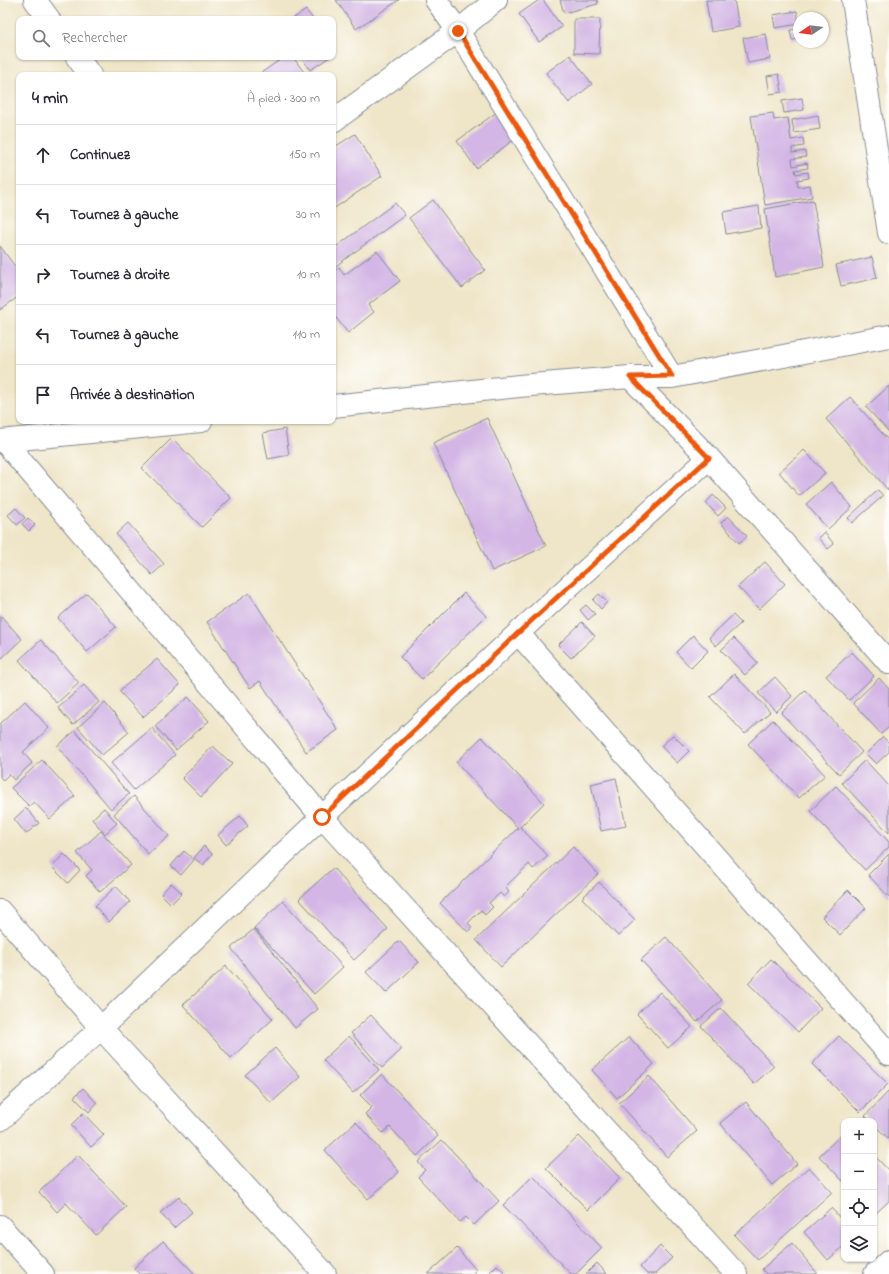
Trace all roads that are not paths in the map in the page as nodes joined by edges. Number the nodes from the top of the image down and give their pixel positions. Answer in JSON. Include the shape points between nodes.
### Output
{"nodes":[{"id":1,"x":35,"y":0,"type":"edge"},
{"id":2,"x":436,"y":0,"type":"edge"},
{"id":3,"x":496,"y":0,"type":"edge"},
{"id":4,"x":853,"y":0,"type":"edge"},
{"id":5,"x":47,"y":16,"type":"edge"},
{"id":6,"x":458,"y":31,"type":"junction"},
{"id":7,"x":79,"y":60,"type":"edge"},
{"id":8,"x":88,"y":72,"type":"edge"},
{"id":9,"x":336,"y":119,"type":"edge"},
{"id":10,"x":889,"y":233,"type":"edge"},
{"id":11,"x":889,"y":336,"type":"edge"},
{"id":12,"x":672,"y":376,"type":"junction"},
{"id":13,"x":630,"y":377,"type":"junction"},
{"id":14,"x":336,"y":406,"type":"edge"},
{"id":15,"x":171,"y":424,"type":"edge"},
{"id":16,"x":2,"y":441,"type":"edge"},
{"id":17,"x":709,"y":458,"type":"junction"},
{"id":18,"x":518,"y":633,"type":"junction"},
{"id":19,"x":889,"y":663,"type":"edge"},
{"id":20,"x":322,"y":817,"type":"junction"},
{"id":21,"x":0,"y":911,"type":"edge"},
{"id":22,"x":101,"y":1028,"type":"junction"},
{"id":23,"x":889,"y":1054,"type":"edge"},
{"id":24,"x":0,"y":1120,"type":"edge"},
{"id":25,"x":0,"y":1226,"type":"edge"},
{"id":26,"x":889,"y":1261,"type":"edge"},
{"id":27,"x":43,"y":1274,"type":"edge"},
{"id":28,"x":325,"y":1274,"type":"edge"},
{"id":29,"x":736,"y":1274,"type":"edge"},
{"id":30,"x":875,"y":1274,"type":"edge"}],
"edges":[{"from":1,"to":5,"type":"street"},
{"from":2,"to":6,"type":"street"},
{"from":3,"to":6,"type":"street"},
{"from":4,"to":10,"type":"street"},
{"from":6,"to":9,"type":"street"},
{"from":6,"to":12,"type":"street"},
{"from":7,"to":8,"type":"street"},
{"from":11,"to":12,"type":"street"},
{"from":12,"to":13,"type":"street"},
{"from":13,"to":14,"type":"street"},
{"from":13,"to":17,"type":"street"},
{"from":15,"to":16,"type":"street"},
{"from":16,"to":20,"type":"street"},
{"from":17,"to":18,"type":"street"},
{"from":17,"to":19,"type":"street"},
{"from":18,"to":20,"type":"street"},
{"from":18,"to":23,"type":"street"},
{"from":20,"to":22,"type":"street"},
{"from":20,"to":29,"type":"street"},
{"from":21,"to":22,"type":"street"},
{"from":22,"to":24,"type":"street"},
{"from":22,"to":28,"type":"street"},
{"from":25,"to":27,"type":"street"},
{"from":26,"to":30,"type":"street"}]}
